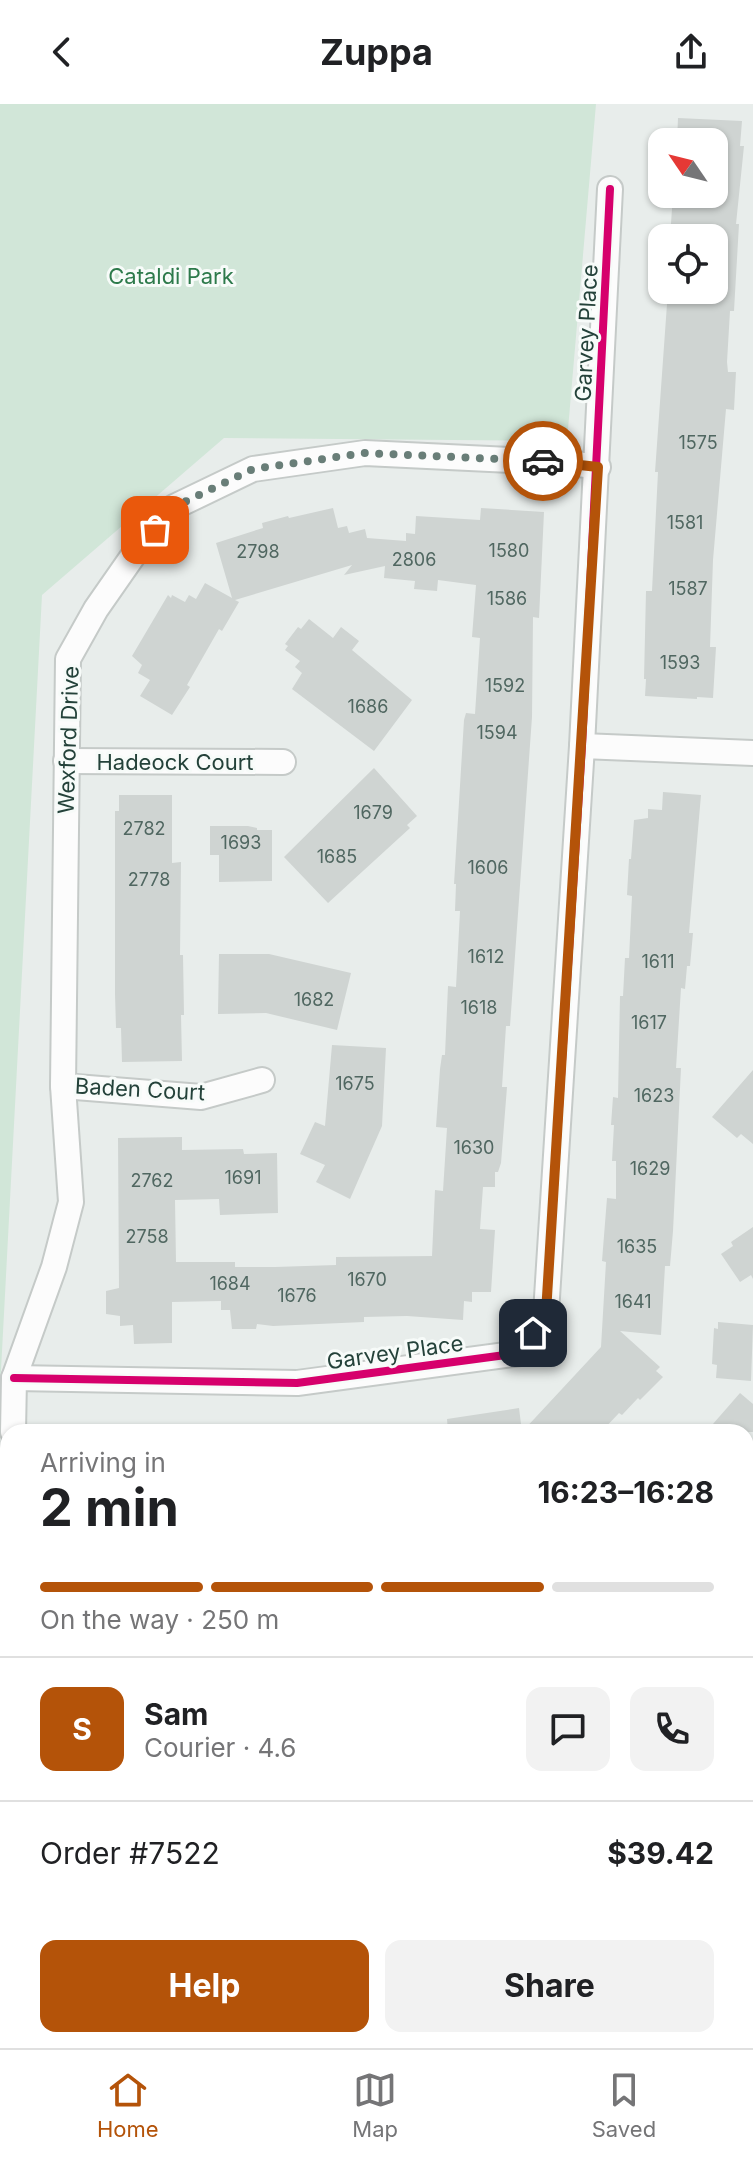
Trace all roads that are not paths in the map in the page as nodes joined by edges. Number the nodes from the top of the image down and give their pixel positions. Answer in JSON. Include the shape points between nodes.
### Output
{"nodes":[{"id":1,"x":610,"y":189,"type":"dead end"},
{"id":2,"x":598,"y":467,"type":"junction"},
{"id":3,"x":582,"y":746,"type":"junction"},
{"id":4,"x":753,"y":753,"type":"edge"},
{"id":5,"x":66,"y":761,"type":"junction"},
{"id":6,"x":283,"y":762,"type":"dead end"},
{"id":7,"x":262,"y":1080,"type":"dead end"},
{"id":8,"x":63,"y":1086,"type":"junction"},
{"id":9,"x":14,"y":1378,"type":"junction"},
{"id":10,"x":13,"y":1424,"type":"edge"}],
"edges":[{"from":1,"to":2,"type":"street","name":"Garvey Place"},
{"from":2,"to":3,"type":"street","name":"Garvey Place"},
{"from":2,"to":5,"type":"street","name":"Wexford Drive","via":[[365,453],[253,469],[174,507],[135,553],[68,659]]},
{"from":3,"to":4,"type":"street"},
{"from":3,"to":9,"type":"street","name":"Garvey Place","via":[[546,1313],[520,1353],[297,1383]]},
{"from":5,"to":6,"type":"street","name":"Hadeock Court"},
{"from":5,"to":8,"type":"street","name":"Wexford Drive"},
{"from":7,"to":8,"type":"street","name":"Baden Court","via":[[201,1097]]},
{"from":8,"to":9,"type":"street","name":"Wexford Drive","via":[[71,1202]]},
{"from":9,"to":10,"type":"street","name":"Wexford Drive"}]}
